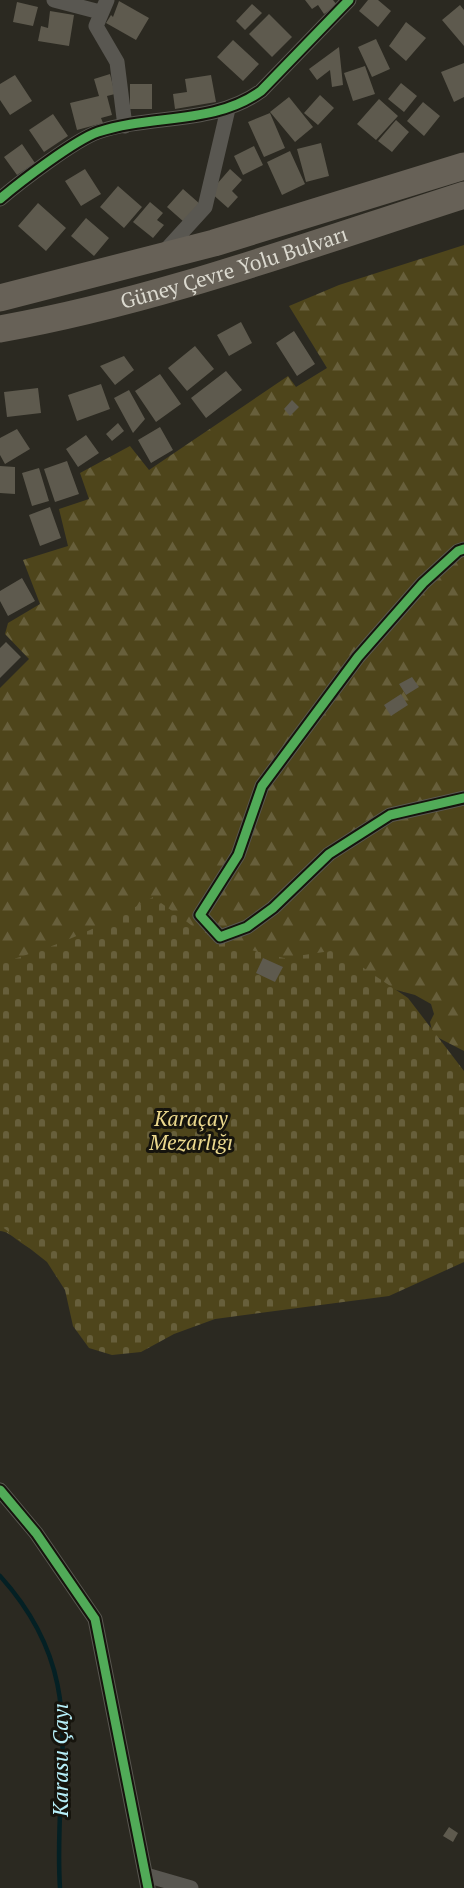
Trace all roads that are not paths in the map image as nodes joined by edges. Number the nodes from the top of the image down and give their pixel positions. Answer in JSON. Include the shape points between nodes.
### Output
{"nodes":[{"id":1,"x":54,"y":0,"type":"edge"},
{"id":2,"x":349,"y":0,"type":"edge"},
{"id":3,"x":104,"y":6,"type":"edge"},
{"id":4,"x":228,"y":109,"type":"junction"},
{"id":5,"x":125,"y":126,"type":"junction"},
{"id":6,"x":464,"y":166,"type":"edge"},
{"id":7,"x":464,"y":195,"type":"edge"},
{"id":8,"x":0,"y":199,"type":"edge"},
{"id":9,"x":159,"y":258,"type":"junction"},
{"id":10,"x":0,"y":298,"type":"edge"},
{"id":11,"x":0,"y":329,"type":"edge"},
{"id":12,"x":464,"y":549,"type":"edge"},
{"id":13,"x":464,"y":798,"type":"edge"},
{"id":14,"x":0,"y":1490,"type":"edge"},
{"id":15,"x":147,"y":1882,"type":"edge"},
{"id":16,"x":191,"y":1888,"type":"edge"}],
"edges":[{"from":1,"to":3,"type":"street"},
{"from":2,"to":4,"type":"street","via":[[261,91]]},
{"from":3,"to":5,"type":"street","via":[[96,26],[117,62]]},
{"from":4,"to":5,"type":"street"},
{"from":4,"to":9,"type":"street","via":[[205,207]]},
{"from":5,"to":8,"type":"street","via":[[96,132]]},
{"from":6,"to":9,"type":"highway","name":"Güney Çevre Yolu Bulvarı"},
{"from":7,"to":11,"type":"highway","name":"Güney Çevre Yolu Bulvarı","via":[[150,294]]},
{"from":9,"to":10,"type":"highway","name":"Güney Çevre Yolu Bulvarı"},
{"from":12,"to":13,"type":"street","via":[[423,583],[358,657],[262,786],[238,855],[200,915],[220,937],[247,927],[273,908],[329,854],[390,815]]},
{"from":14,"to":15,"type":"street","via":[[36,1533],[95,1619]]},
{"from":15,"to":16,"type":"street"}]}
